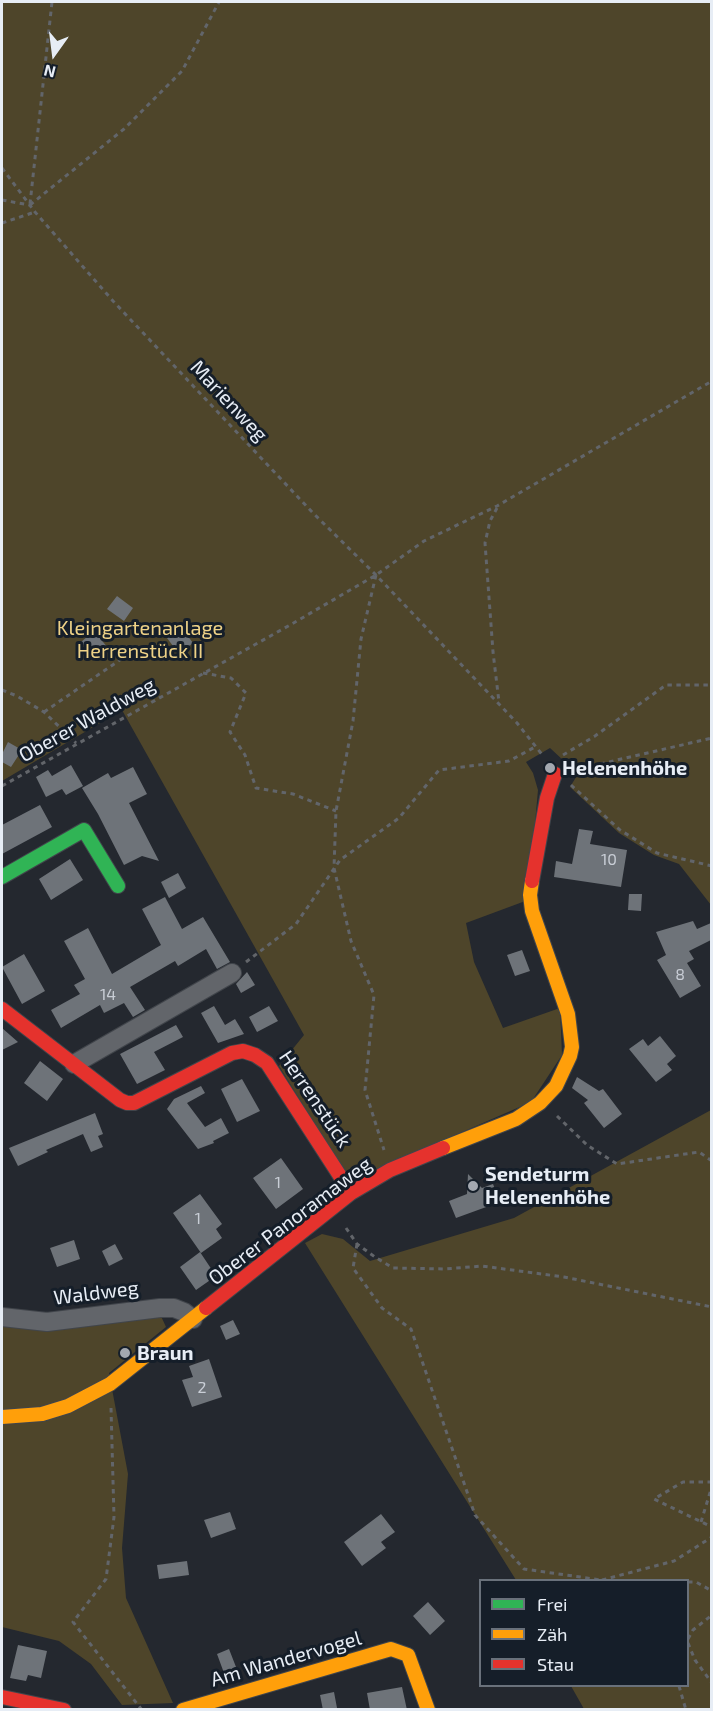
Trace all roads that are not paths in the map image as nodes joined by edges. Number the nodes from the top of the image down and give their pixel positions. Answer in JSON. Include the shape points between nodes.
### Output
{"nodes":[{"id":1,"x":552,"y":769,"type":"road end"},
{"id":2,"x":2,"y":877,"type":"edge"},
{"id":3,"x":118,"y":886,"type":"dead end"},
{"id":4,"x":231,"y":973,"type":"road end"},
{"id":5,"x":2,"y":1009,"type":"edge"},
{"id":6,"x":74,"y":1064,"type":"junction"},
{"id":7,"x":351,"y":1193,"type":"junction"},
{"id":8,"x":2,"y":1317,"type":"edge"},
{"id":9,"x":193,"y":1319,"type":"junction"},
{"id":10,"x":2,"y":1417,"type":"edge"},
{"id":11,"x":2,"y":1697,"type":"edge"},
{"id":12,"x":64,"y":1710,"type":"edge"},
{"id":13,"x":183,"y":1710,"type":"edge"},
{"id":14,"x":428,"y":1710,"type":"edge"}],
"edges":[{"from":1,"to":7,"type":"street","name":"Oberer Panoramaweg","via":[[531,895],[532,911],[568,1014],[571,1035],[570,1056],[556,1086],[516,1119],[390,1170]]},
{"from":2,"to":3,"type":"street","via":[[84,830]]},
{"from":4,"to":6,"type":"street"},
{"from":5,"to":6,"type":"street","name":"Herrenstück"},
{"from":6,"to":7,"type":"street","name":"Herrenstück","via":[[120,1100],[134,1103],[232,1053],[255,1055],[267,1063]]},
{"from":7,"to":9,"type":"street","name":"Oberer Panoramaweg"},
{"from":8,"to":9,"type":"street","name":"Waldweg","via":[[47,1322],[174,1308]]},
{"from":9,"to":10,"type":"street","name":"Oberer Panoramaweg","via":[[110,1384],[68,1406],[42,1414]]},
{"from":11,"to":12,"type":"street"},
{"from":13,"to":14,"type":"street","name":"Am Wandervogel","via":[[391,1649],[408,1655]]}]}
